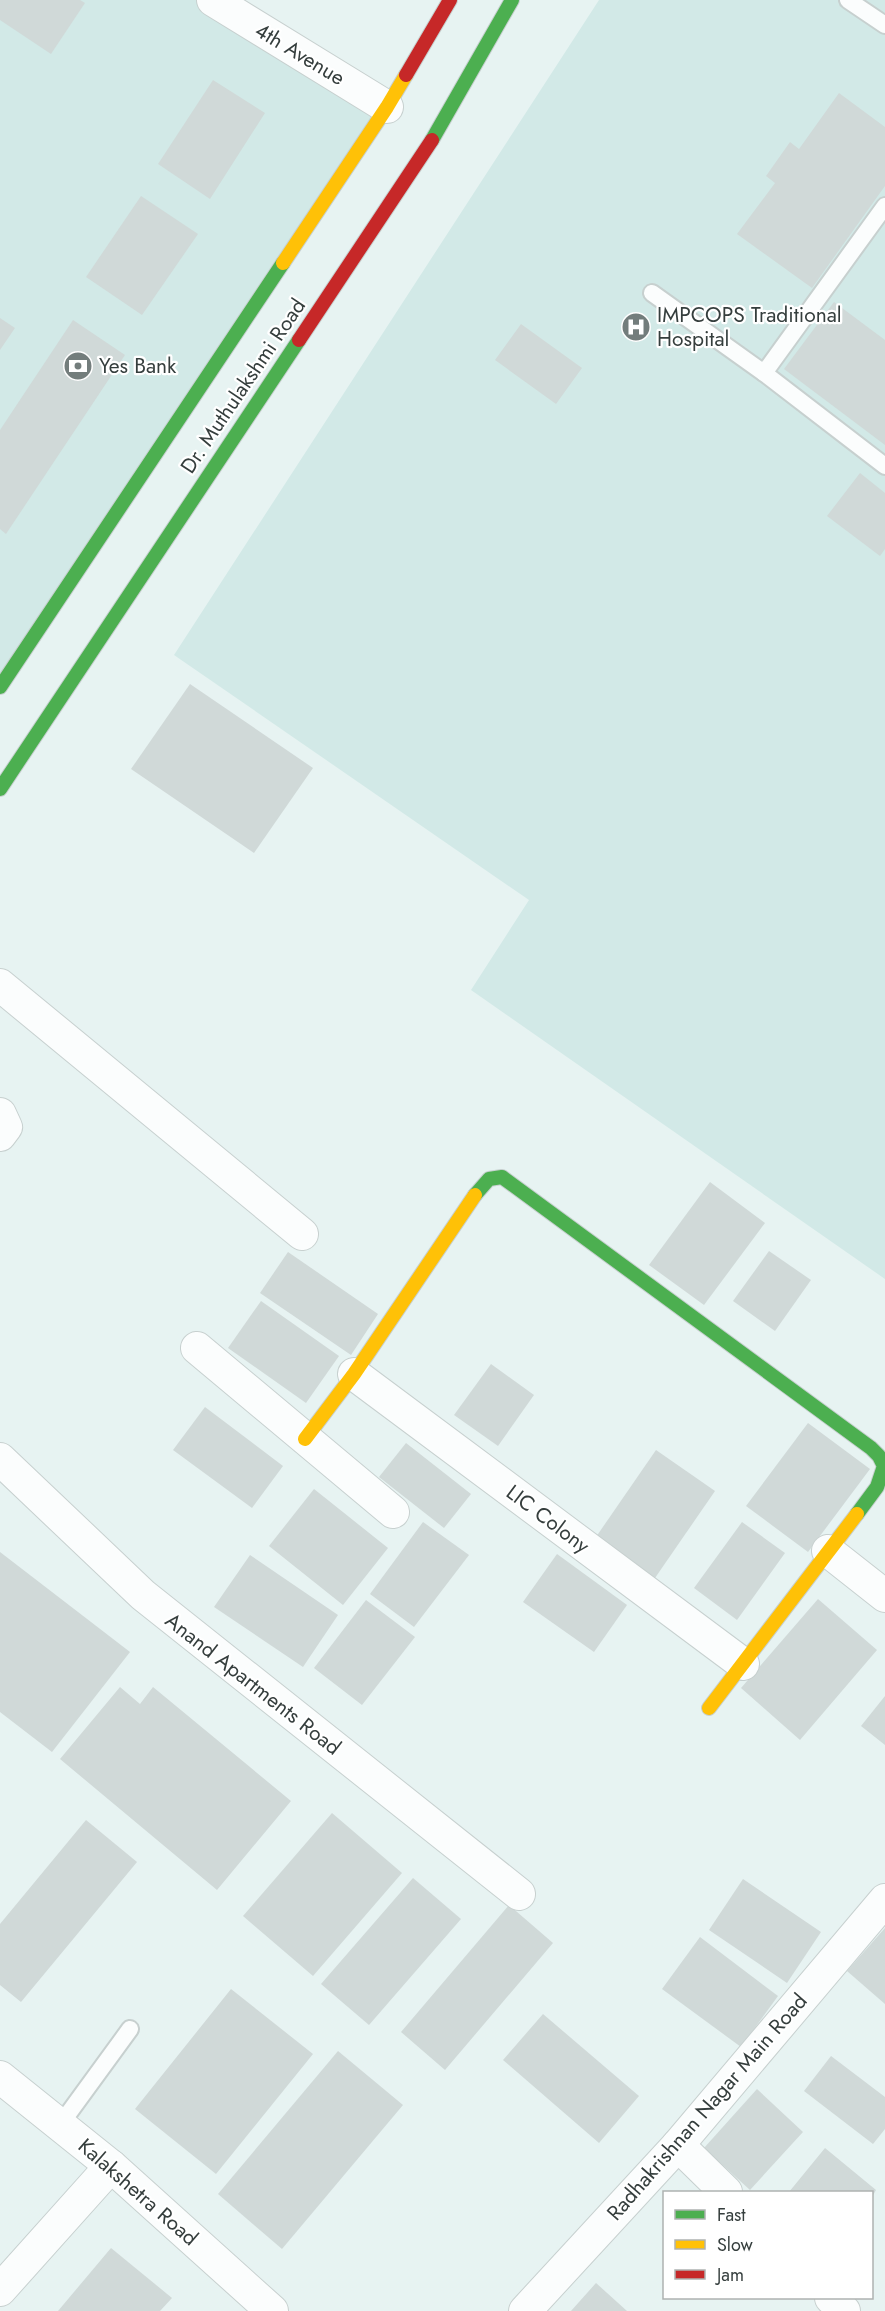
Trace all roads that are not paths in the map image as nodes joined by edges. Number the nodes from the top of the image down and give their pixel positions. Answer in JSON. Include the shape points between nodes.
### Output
{"nodes":[{"id":1,"x":213,"y":0,"type":"edge"},
{"id":2,"x":450,"y":0,"type":"edge"},
{"id":3,"x":512,"y":0,"type":"edge"},
{"id":4,"x":848,"y":0,"type":"edge"},
{"id":5,"x":885,"y":25,"type":"edge"},
{"id":6,"x":387,"y":107,"type":"junction"},
{"id":7,"x":885,"y":206,"type":"edge"},
{"id":8,"x":652,"y":293,"type":"dead end"},
{"id":9,"x":764,"y":373,"type":"junction"},
{"id":10,"x":885,"y":466,"type":"edge"},
{"id":11,"x":0,"y":687,"type":"edge"},
{"id":12,"x":0,"y":789,"type":"edge"},
{"id":13,"x":0,"y":985,"type":"edge"},
{"id":14,"x":0,"y":1114,"type":"edge"},
{"id":15,"x":0,"y":1135,"type":"edge"},
{"id":16,"x":302,"y":1234,"type":"dead end"},
{"id":17,"x":197,"y":1348,"type":"dead end"},
{"id":18,"x":354,"y":1374,"type":"junction"},
{"id":19,"x":305,"y":1439,"type":"junction"},
{"id":20,"x":0,"y":1459,"type":"edge"},
{"id":21,"x":393,"y":1512,"type":"dead end"},
{"id":22,"x":828,"y":1551,"type":"junction"},
{"id":23,"x":885,"y":1596,"type":"edge"},
{"id":24,"x":742,"y":1664,"type":"junction"},
{"id":25,"x":709,"y":1708,"type":"dead end"},
{"id":26,"x":519,"y":1894,"type":"dead end"},
{"id":27,"x":885,"y":1900,"type":"edge"},
{"id":28,"x":130,"y":2029,"type":"dead end"},
{"id":29,"x":0,"y":2077,"type":"edge"},
{"id":30,"x":60,"y":2125,"type":"junction"},
{"id":31,"x":678,"y":2145,"type":"junction"},
{"id":32,"x":111,"y":2166,"type":"junction"},
{"id":33,"x":724,"y":2191,"type":"edge"},
{"id":34,"x":0,"y":2290,"type":"edge"},
{"id":35,"x":832,"y":2299,"type":"edge"},
{"id":36,"x":272,"y":2311,"type":"edge"},
{"id":37,"x":525,"y":2311,"type":"edge"},
{"id":38,"x":844,"y":2311,"type":"edge"}],
"edges":[{"from":1,"to":6,"type":"street","name":"4th Avenue"},
{"from":2,"to":6,"type":"main road","name":"Dr. Muthulakshmi Road"},
{"from":3,"to":12,"type":"main road","name":"Dr. Muthulakshmi Road","via":[[435,135]]},
{"from":4,"to":5,"type":"lane"},
{"from":6,"to":11,"type":"main road","name":"Dr. Muthulakshmi Road"},
{"from":7,"to":9,"type":"lane"},
{"from":8,"to":9,"type":"lane"},
{"from":9,"to":10,"type":"lane"},
{"from":13,"to":16,"type":"street"},
{"from":14,"to":15,"type":"street","via":[[6,1127]]},
{"from":17,"to":19,"type":"street"},
{"from":18,"to":19,"type":"main road"},
{"from":18,"to":22,"type":"main road","via":[[482,1185],[487,1179],[502,1177],[879,1456],[884,1466],[877,1487]]},
{"from":18,"to":24,"type":"street","name":"LIC Colony"},
{"from":19,"to":21,"type":"street"},
{"from":20,"to":26,"type":"street","name":"Anand Apartments Road","via":[[143,1596]]},
{"from":22,"to":23,"type":"street"},
{"from":22,"to":24,"type":"main road"},
{"from":24,"to":25,"type":"main road"},
{"from":27,"to":31,"type":"street","name":"Radhakrishnan Nagar Main Road"},
{"from":28,"to":30,"type":"lane"},
{"from":29,"to":30,"type":"street","name":"Kalakshetra Road"},
{"from":30,"to":32,"type":"street","name":"Kalakshetra Road"},
{"from":31,"to":33,"type":"street"},
{"from":31,"to":37,"type":"street","name":"Radhakrishnan Nagar Main Road"},
{"from":32,"to":34,"type":"street"},
{"from":32,"to":36,"type":"street","name":"Kalakshetra Road"},
{"from":35,"to":38,"type":"street"}]}
